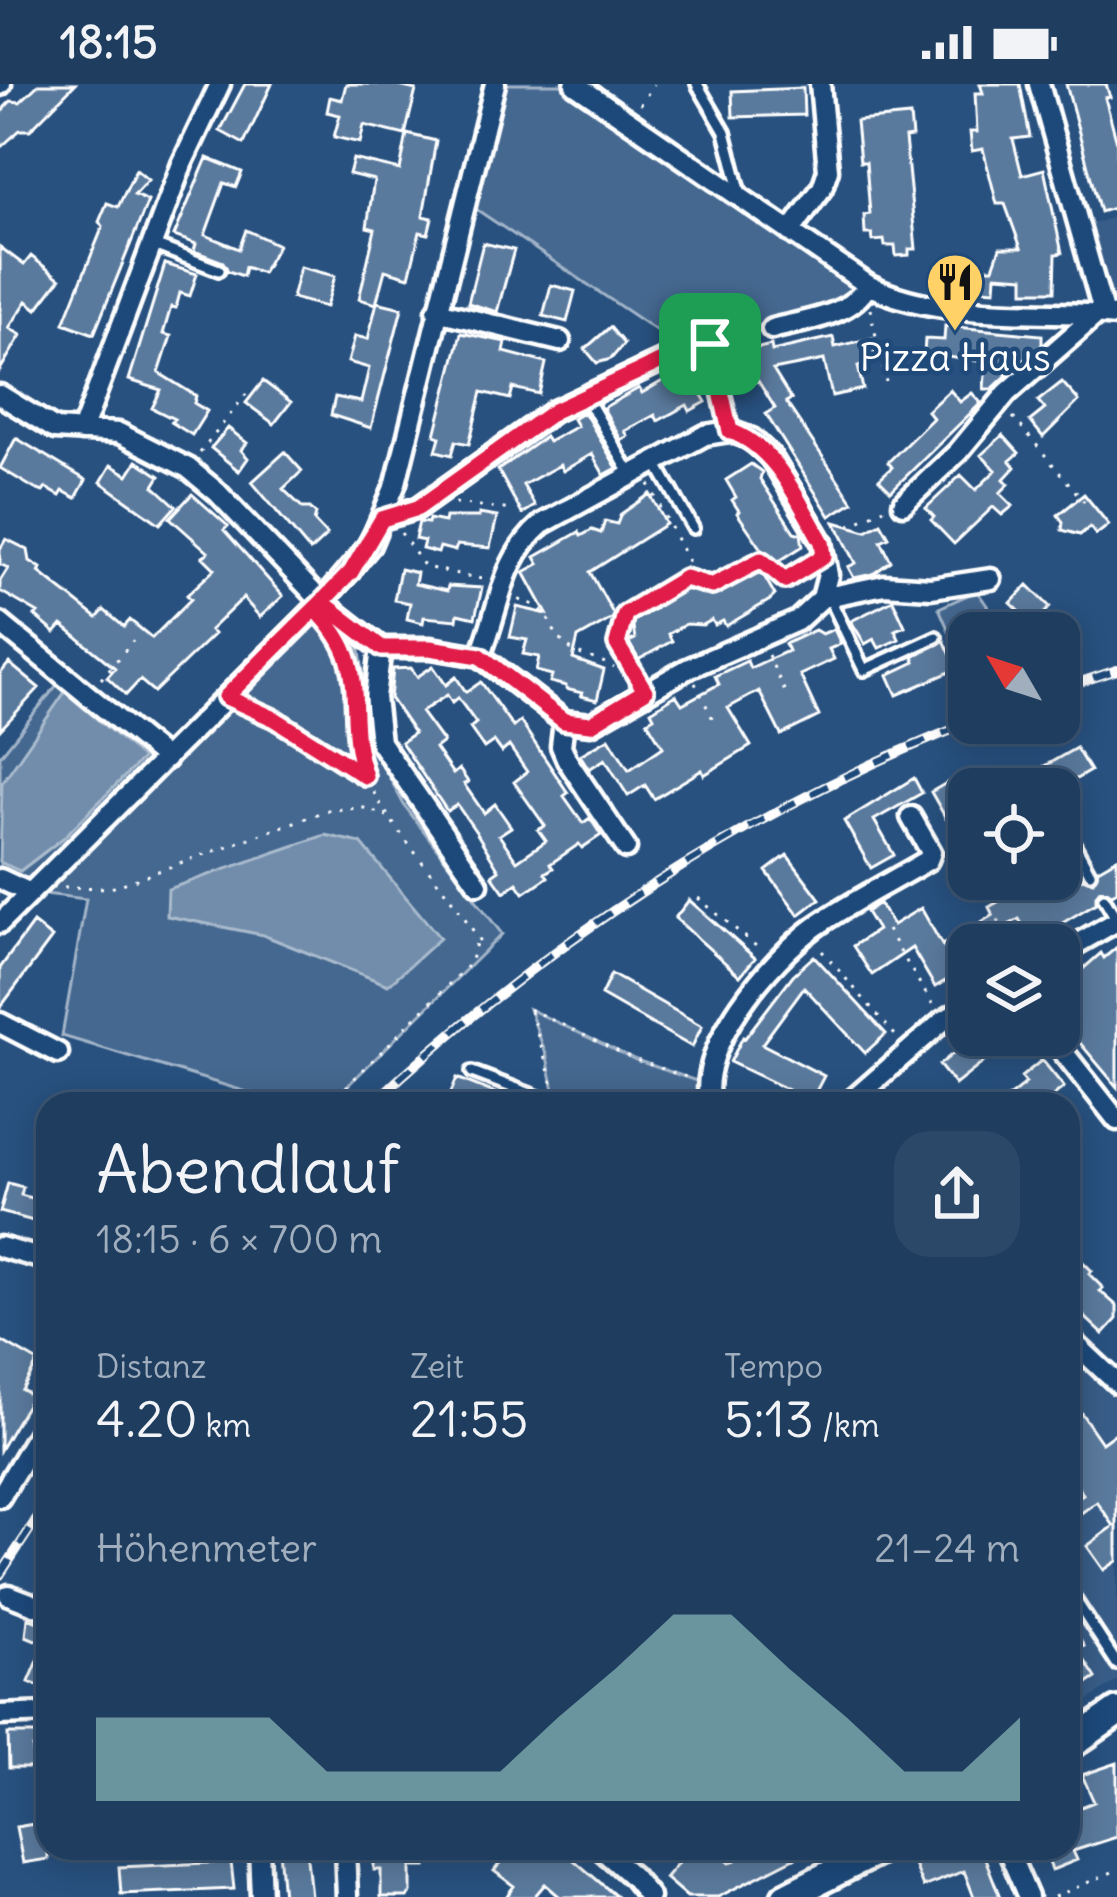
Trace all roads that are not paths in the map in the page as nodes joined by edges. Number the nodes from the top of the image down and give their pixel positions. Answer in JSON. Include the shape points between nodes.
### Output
{"nodes":[{"id":1,"x":220,"y":84,"type":"edge"},
{"id":2,"x":495,"y":84,"type":"edge"},
{"id":3,"x":575,"y":84,"type":"edge"},
{"id":4,"x":698,"y":84,"type":"edge"},
{"id":5,"x":820,"y":84,"type":"edge"},
{"id":6,"x":1039,"y":84,"type":"edge"},
{"id":7,"x":742,"y":199,"type":"junction"},
{"id":8,"x":790,"y":232,"type":"junction"},
{"id":9,"x":151,"y":244,"type":"junction"},
{"id":10,"x":219,"y":270,"type":"dead end"},
{"id":11,"x":868,"y":285,"type":"junction"},
{"id":12,"x":437,"y":311,"type":"junction"},
{"id":13,"x":1106,"y":315,"type":"edge"},
{"id":14,"x":772,"y":329,"type":"dead end"},
{"id":15,"x":560,"y":340,"type":"dead end"},
{"id":16,"x":718,"y":342,"type":"road end"},
{"id":17,"x":0,"y":395,"type":"edge"},
{"id":18,"x":586,"y":397,"type":"junction"},
{"id":19,"x":82,"y":431,"type":"junction"},
{"id":20,"x":642,"y":468,"type":"junction"},
{"id":21,"x":903,"y":504,"type":"road end"},
{"id":22,"x":386,"y":518,"type":"junction"},
{"id":23,"x":693,"y":528,"type":"dead end"},
{"id":24,"x":991,"y":579,"type":"dead end"},
{"id":25,"x":825,"y":597,"type":"junction"},
{"id":26,"x":322,"y":602,"type":"junction"},
{"id":27,"x":0,"y":623,"type":"edge"},
{"id":28,"x":936,"y":638,"type":"dead end"},
{"id":29,"x":382,"y":648,"type":"junction"},
{"id":30,"x":480,"y":656,"type":"junction"},
{"id":31,"x":564,"y":721,"type":"junction"},
{"id":32,"x":166,"y":759,"type":"junction"},
{"id":33,"x":910,"y":817,"type":"dead end"},
{"id":34,"x":626,"y":848,"type":"dead end"},
{"id":35,"x":1080,"y":855,"type":"edge"},
{"id":36,"x":1090,"y":873,"type":"dead end"},
{"id":37,"x":0,"y":879,"type":"edge"},
{"id":38,"x":478,"y":884,"type":"dead end"},
{"id":39,"x":34,"y":886,"type":"junction"},
{"id":40,"x":1105,"y":898,"type":"dead end"},
{"id":41,"x":1117,"y":920,"type":"edge"},
{"id":42,"x":0,"y":922,"type":"edge"},
{"id":43,"x":1080,"y":942,"type":"edge"},
{"id":44,"x":948,"y":1018,"type":"edge"},
{"id":45,"x":0,"y":1023,"type":"edge"},
{"id":46,"x":58,"y":1053,"type":"dead end"},
{"id":47,"x":1067,"y":1056,"type":"edge"},
{"id":48,"x":472,"y":1072,"type":"dead end"},
{"id":49,"x":525,"y":1092,"type":"edge"},
{"id":50,"x":707,"y":1092,"type":"edge"},
{"id":51,"x":861,"y":1092,"type":"edge"},
{"id":52,"x":1117,"y":1120,"type":"edge"},
{"id":53,"x":0,"y":1247,"type":"edge"},
{"id":54,"x":36,"y":1257,"type":"edge"},
{"id":55,"x":1080,"y":1348,"type":"edge"},
{"id":56,"x":1117,"y":1383,"type":"edge"},
{"id":57,"x":36,"y":1437,"type":"edge"},
{"id":58,"x":0,"y":1497,"type":"edge"},
{"id":59,"x":9,"y":1595,"type":"dead end"},
{"id":60,"x":36,"y":1605,"type":"edge"},
{"id":61,"x":1080,"y":1607,"type":"edge"},
{"id":62,"x":1117,"y":1664,"type":"edge"},
{"id":63,"x":1117,"y":1712,"type":"edge"},
{"id":64,"x":36,"y":1714,"type":"edge"},
{"id":65,"x":0,"y":1715,"type":"edge"},
{"id":66,"x":1080,"y":1738,"type":"edge"},
{"id":67,"x":259,"y":1860,"type":"edge"},
{"id":68,"x":345,"y":1860,"type":"edge"},
{"id":69,"x":614,"y":1860,"type":"edge"},
{"id":70,"x":859,"y":1860,"type":"edge"},
{"id":71,"x":1011,"y":1860,"type":"edge"},
{"id":72,"x":261,"y":1897,"type":"edge"},
{"id":73,"x":347,"y":1897,"type":"edge"},
{"id":74,"x":649,"y":1897,"type":"edge"},
{"id":75,"x":786,"y":1897,"type":"edge"},
{"id":76,"x":1028,"y":1897,"type":"edge"}],
"edges":[{"from":1,"to":9,"type":"street"},
{"from":2,"to":12,"type":"street"},
{"from":3,"to":7,"type":"street"},
{"from":4,"to":7,"type":"lane","via":[[725,132]]},
{"from":5,"to":8,"type":"street","via":[[828,170]]},
{"from":6,"to":13,"type":"street"},
{"from":7,"to":8,"type":"street"},
{"from":8,"to":11,"type":"street"},
{"from":9,"to":10,"type":"lane"},
{"from":9,"to":19,"type":"street"},
{"from":11,"to":13,"type":"street","via":[[928,305]]},
{"from":11,"to":14,"type":"street","via":[[846,309]]},
{"from":12,"to":15,"type":"street"},
{"from":12,"to":22,"type":"street"},
{"from":13,"to":21,"type":"street","via":[[1000,402]]},
{"from":16,"to":18,"type":"street"},
{"from":17,"to":19,"type":"street","via":[[55,429]]},
{"from":18,"to":20,"type":"lane"},
{"from":18,"to":22,"type":"street","via":[[430,500]]},
{"from":19,"to":26,"type":"street","via":[[119,433],[188,468]]},
{"from":20,"to":23,"type":"lane"},
{"from":20,"to":25,"type":"street","via":[[705,434],[752,439],[823,549]]},
{"from":20,"to":30,"type":"street","via":[[520,542]]},
{"from":22,"to":26,"type":"street"},
{"from":24,"to":25,"type":"street"},
{"from":25,"to":28,"type":"lane","via":[[864,670]]},
{"from":25,"to":31,"type":"street","via":[[796,621],[687,669],[591,724]]},
{"from":26,"to":29,"type":"street"},
{"from":26,"to":32,"type":"street"},
{"from":27,"to":32,"type":"street"},
{"from":29,"to":30,"type":"street"},
{"from":29,"to":38,"type":"street","via":[[380,742]]},
{"from":30,"to":31,"type":"street"},
{"from":31,"to":34,"type":"street","via":[[567,760]]},
{"from":32,"to":39,"type":"street"},
{"from":33,"to":50,"type":"street","via":[[928,860],[815,927],[778,963],[714,1051]]},
{"from":35,"to":36,"type":"lane"},
{"from":37,"to":39,"type":"street"},
{"from":39,"to":42,"type":"street"},
{"from":40,"to":41,"type":"lane"},
{"from":41,"to":43,"type":"street"},
{"from":44,"to":51,"type":"street"},
{"from":45,"to":46,"type":"street"},
{"from":47,"to":52,"type":"street"},
{"from":48,"to":49,"type":"lane"},
{"from":53,"to":54,"type":"street"},
{"from":55,"to":56,"type":"street"},
{"from":57,"to":58,"type":"street"},
{"from":59,"to":60,"type":"street"},
{"from":61,"to":62,"type":"lane"},
{"from":63,"to":66,"type":"street"},
{"from":64,"to":65,"type":"street"},
{"from":67,"to":72,"type":"street"},
{"from":68,"to":73,"type":"street"},
{"from":69,"to":74,"type":"street"},
{"from":70,"to":75,"type":"street"},
{"from":71,"to":76,"type":"street"}]}
